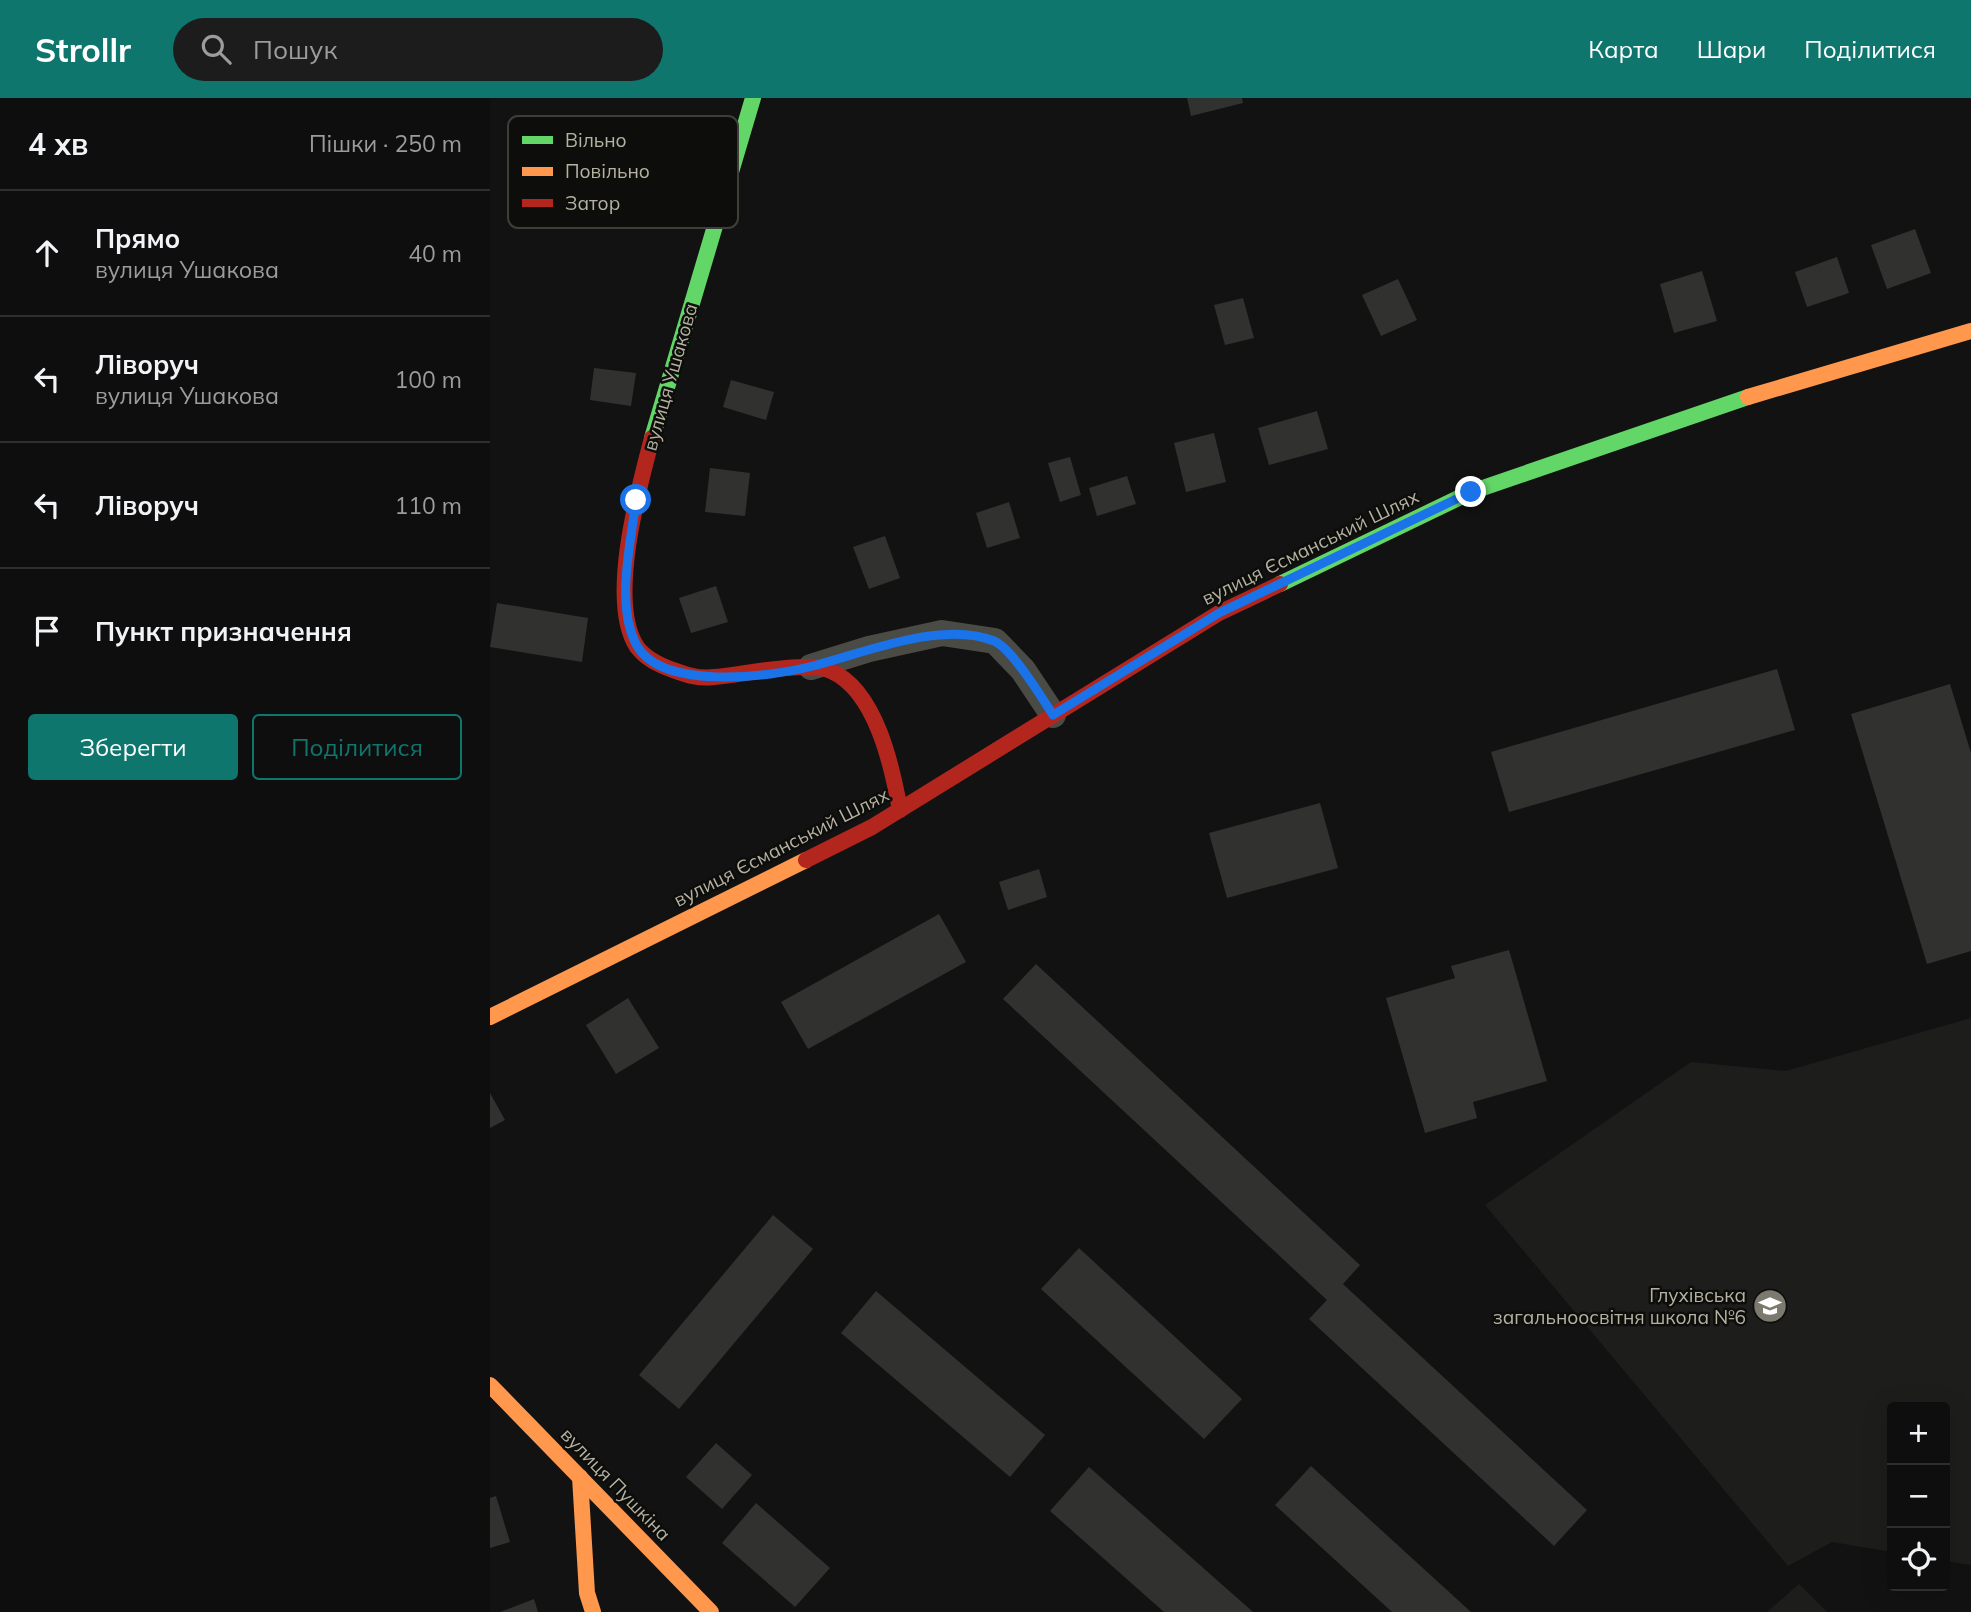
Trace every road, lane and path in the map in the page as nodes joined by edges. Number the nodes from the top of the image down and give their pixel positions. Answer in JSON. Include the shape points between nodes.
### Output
{"nodes":[{"id":1,"x":752,"y":98,"type":"edge"},
{"id":2,"x":738,"y":144,"type":"edge"},
{"id":3,"x":713,"y":228,"type":"edge"},
{"id":4,"x":1971,"y":331,"type":"edge"},
{"id":5,"x":811,"y":667,"type":"junction"},
{"id":6,"x":1053,"y":715,"type":"junction"},
{"id":7,"x":900,"y":810,"type":"junction"},
{"id":8,"x":490,"y":1017,"type":"edge"},
{"id":9,"x":490,"y":1385,"type":"edge"},
{"id":10,"x":580,"y":1477,"type":"junction"},
{"id":11,"x":593,"y":1612,"type":"edge"},
{"id":12,"x":711,"y":1612,"type":"edge"}],
"edges":[{"from":1,"to":2,"type":"street","name":"вулиця Ушакова"},
{"from":3,"to":5,"type":"street","name":"вулиця Ушакова","via":[[636,500],[625,593],[635,642],[656,664],[698,678]]},
{"from":4,"to":6,"type":"street","name":"вулиця Єсманський Шлях","via":[[1742,399],[1471,492],[1219,613]]},
{"from":5,"to":6,"type":"street","name":"вулиця Ушакова","via":[[942,634],[995,641],[1023,670]]},
{"from":5,"to":7,"type":"street","name":"вулиця Ушакова","via":[[831,670],[854,692],[880,729]]},
{"from":6,"to":7,"type":"street","name":"вулиця Єсманський Шлях"},
{"from":7,"to":8,"type":"street","name":"вулиця Єсманський Шлях"},
{"from":9,"to":10,"type":"street","name":"вулиця Пушкіна"},
{"from":10,"to":11,"type":"street","via":[[587,1593]]},
{"from":10,"to":12,"type":"street","name":"вулиця Пушкіна"}]}
